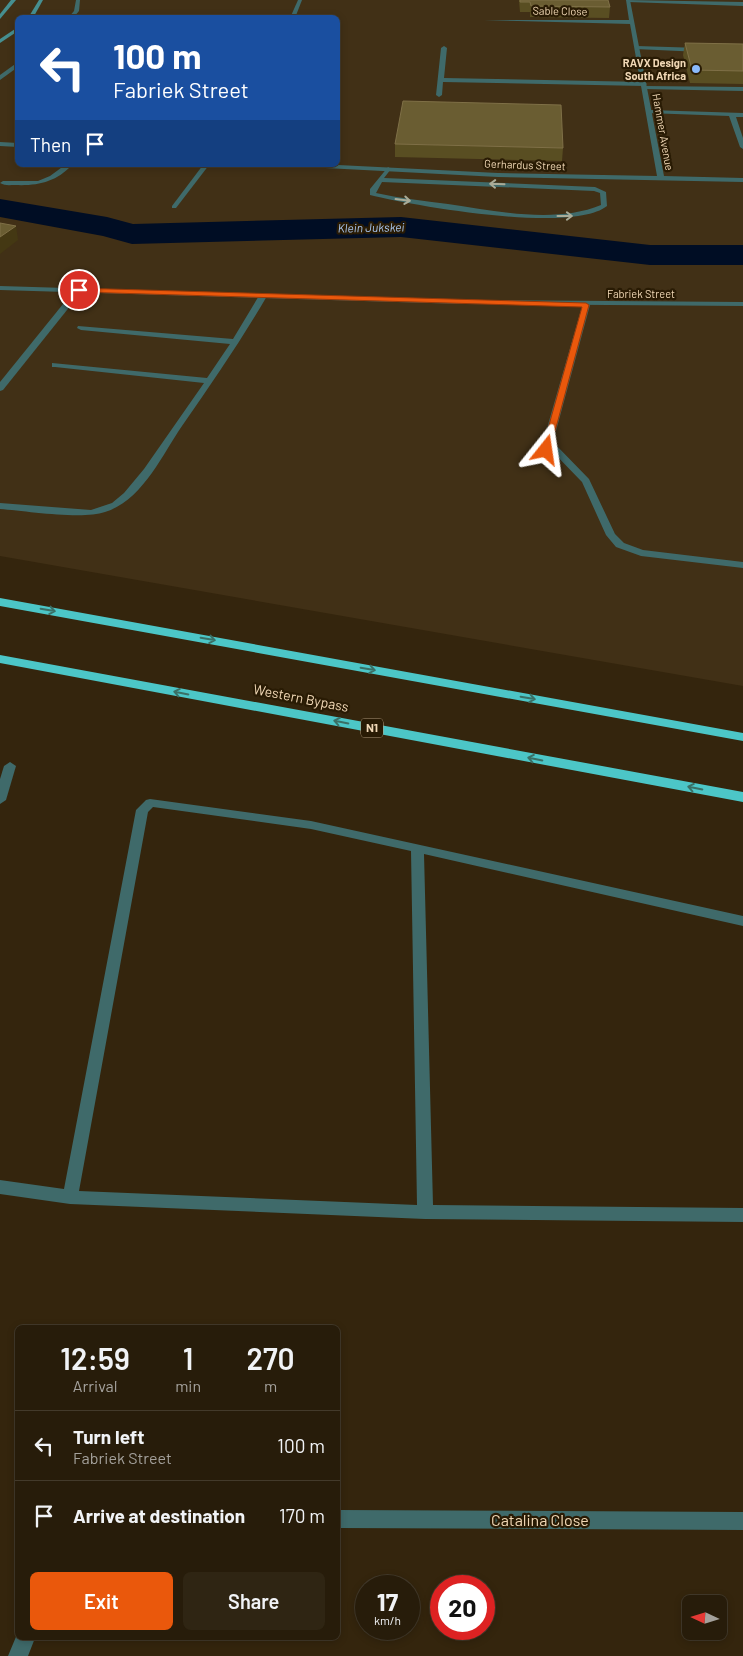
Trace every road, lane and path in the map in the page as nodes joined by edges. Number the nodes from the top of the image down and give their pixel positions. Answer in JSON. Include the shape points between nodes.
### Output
{"nodes":[{"id":1,"x":14,"y":0,"type":"edge"},
{"id":2,"x":41,"y":0,"type":"edge"},
{"id":3,"x":78,"y":0,"type":"edge"},
{"id":4,"x":300,"y":0,"type":"edge"},
{"id":5,"x":628,"y":1,"type":"edge"},
{"id":6,"x":743,"y":4,"type":"edge"},
{"id":7,"x":32,"y":15,"type":"edge"},
{"id":8,"x":72,"y":15,"type":"edge"},
{"id":9,"x":293,"y":15,"type":"edge"},
{"id":10,"x":0,"y":17,"type":"edge"},
{"id":11,"x":487,"y":20,"type":"dead end"},
{"id":12,"x":632,"y":22,"type":"junction"},
{"id":13,"x":15,"y":30,"type":"edge"},
{"id":14,"x":0,"y":41,"type":"edge"},
{"id":15,"x":444,"y":48,"type":"dead end"},
{"id":16,"x":637,"y":48,"type":"junction"},
{"id":17,"x":704,"y":50,"type":"edge"},
{"id":18,"x":15,"y":66,"type":"edge"},
{"id":19,"x":0,"y":78,"type":"edge"},
{"id":20,"x":441,"y":80,"type":"junction"},
{"id":21,"x":644,"y":86,"type":"junction"},
{"id":22,"x":743,"y":89,"type":"edge"},
{"id":23,"x":439,"y":95,"type":"dead end"},
{"id":24,"x":649,"y":112,"type":"junction"},
{"id":25,"x":732,"y":115,"type":"junction"},
{"id":26,"x":743,"y":115,"type":"edge"},
{"id":27,"x":0,"y":144,"type":"edge"},
{"id":28,"x":15,"y":145,"type":"edge"},
{"id":29,"x":743,"y":147,"type":"edge"},
{"id":30,"x":66,"y":167,"type":"edge"},
{"id":31,"x":205,"y":167,"type":"edge"},
{"id":32,"x":340,"y":167,"type":"edge"},
{"id":33,"x":388,"y":169,"type":"junction"},
{"id":34,"x":661,"y":179,"type":"junction"},
{"id":35,"x":380,"y":180,"type":"junction"},
{"id":36,"x":743,"y":180,"type":"edge"},
{"id":37,"x":2,"y":183,"type":"dead end"},
{"id":38,"x":174,"y":208,"type":"dead end"},
{"id":39,"x":0,"y":288,"type":"edge"},
{"id":40,"x":79,"y":290,"type":"junction"},
{"id":41,"x":263,"y":296,"type":"junction"},
{"id":42,"x":743,"y":304,"type":"edge"},
{"id":43,"x":586,"y":305,"type":"junction"},
{"id":44,"x":81,"y":328,"type":"dead end"},
{"id":45,"x":235,"y":342,"type":"junction"},
{"id":46,"x":55,"y":365,"type":"dead end"},
{"id":47,"x":209,"y":381,"type":"junction"},
{"id":48,"x":0,"y":388,"type":"edge"},
{"id":49,"x":0,"y":506,"type":"edge"},
{"id":50,"x":743,"y":566,"type":"edge"},
{"id":51,"x":0,"y":602,"type":"edge"},
{"id":52,"x":0,"y":659,"type":"edge"},
{"id":53,"x":743,"y":737,"type":"edge"},
{"id":54,"x":10,"y":766,"type":"dead end"},
{"id":55,"x":743,"y":797,"type":"edge"},
{"id":56,"x":0,"y":800,"type":"edge"},
{"id":57,"x":417,"y":847,"type":"junction"},
{"id":58,"x":743,"y":921,"type":"edge"},
{"id":59,"x":0,"y":1187,"type":"edge"},
{"id":60,"x":70,"y":1197,"type":"junction"},
{"id":61,"x":425,"y":1212,"type":"junction"},
{"id":62,"x":743,"y":1215,"type":"edge"},
{"id":63,"x":340,"y":1519,"type":"edge"},
{"id":64,"x":743,"y":1521,"type":"edge"},
{"id":65,"x":24,"y":1640,"type":"edge"},
{"id":66,"x":18,"y":1656,"type":"edge"}],
"edges":[{"from":1,"to":10,"type":"street"},
{"from":2,"to":7,"type":"street"},
{"from":3,"to":8,"type":"street"},
{"from":4,"to":9,"type":"street"},
{"from":5,"to":6,"type":"street"},
{"from":5,"to":12,"type":"street","name":"Hammer Avenue"},
{"from":11,"to":12,"type":"street","name":"Sable Close"},
{"from":12,"to":16,"type":"street","name":"Hammer Avenue"},
{"from":13,"to":14,"type":"street"},
{"from":15,"to":20,"type":"street"},
{"from":16,"to":17,"type":"street"},
{"from":16,"to":21,"type":"street","name":"Hammer Avenue"},
{"from":18,"to":19,"type":"street"},
{"from":20,"to":21,"type":"street"},
{"from":20,"to":23,"type":"street"},
{"from":21,"to":22,"type":"street"},
{"from":21,"to":24,"type":"street","name":"Hammer Avenue"},
{"from":24,"to":25,"type":"street"},
{"from":24,"to":34,"type":"street","name":"Hammer Avenue"},
{"from":25,"to":26,"type":"street"},
{"from":25,"to":29,"type":"street"},
{"from":27,"to":28,"type":"street"},
{"from":30,"to":37,"type":"street","via":[[44,182]]},
{"from":31,"to":38,"type":"street"},
{"from":32,"to":33,"type":"street","name":"Gerhardus Street"},
{"from":33,"to":34,"type":"street","name":"Gerhardus Street"},
{"from":33,"to":35,"type":"street"},
{"from":34,"to":36,"type":"street","name":"Gerhardus Street"},
{"from":35,"to":35,"type":"street","one_way":true,"via":[[372,194],[537,216],[572,216],[596,212],[604,206],[603,192],[595,189]]},
{"from":39,"to":40,"type":"street","name":"Fabriek Street"},
{"from":40,"to":41,"type":"street","name":"Fabriek Street"},
{"from":40,"to":48,"type":"street"},
{"from":41,"to":43,"type":"street","name":"Fabriek Street"},
{"from":41,"to":45,"type":"street"},
{"from":42,"to":43,"type":"street","name":"Fabriek Street"},
{"from":43,"to":50,"type":"street","via":[[547,446],[586,481],[611,535],[620,545],[641,553]]},
{"from":44,"to":45,"type":"street"},
{"from":45,"to":47,"type":"street"},
{"from":46,"to":47,"type":"street"},
{"from":47,"to":49,"type":"street","via":[[127,495],[104,511],[70,513]]},
{"from":51,"to":53,"type":"highway","one_way":true},
{"from":55,"to":52,"type":"highway","name":"Western Bypass","number":"N1","one_way":true},
{"from":54,"to":56,"type":"street"},
{"from":57,"to":58,"type":"street"},
{"from":57,"to":60,"type":"street","via":[[312,825],[158,803],[150,803],[142,810]]},
{"from":57,"to":61,"type":"street"},
{"from":59,"to":60,"type":"street"},
{"from":60,"to":61,"type":"street"},
{"from":61,"to":62,"type":"street"},
{"from":63,"to":64,"type":"street","name":"Catalina Close"},
{"from":65,"to":66,"type":"street"}]}
